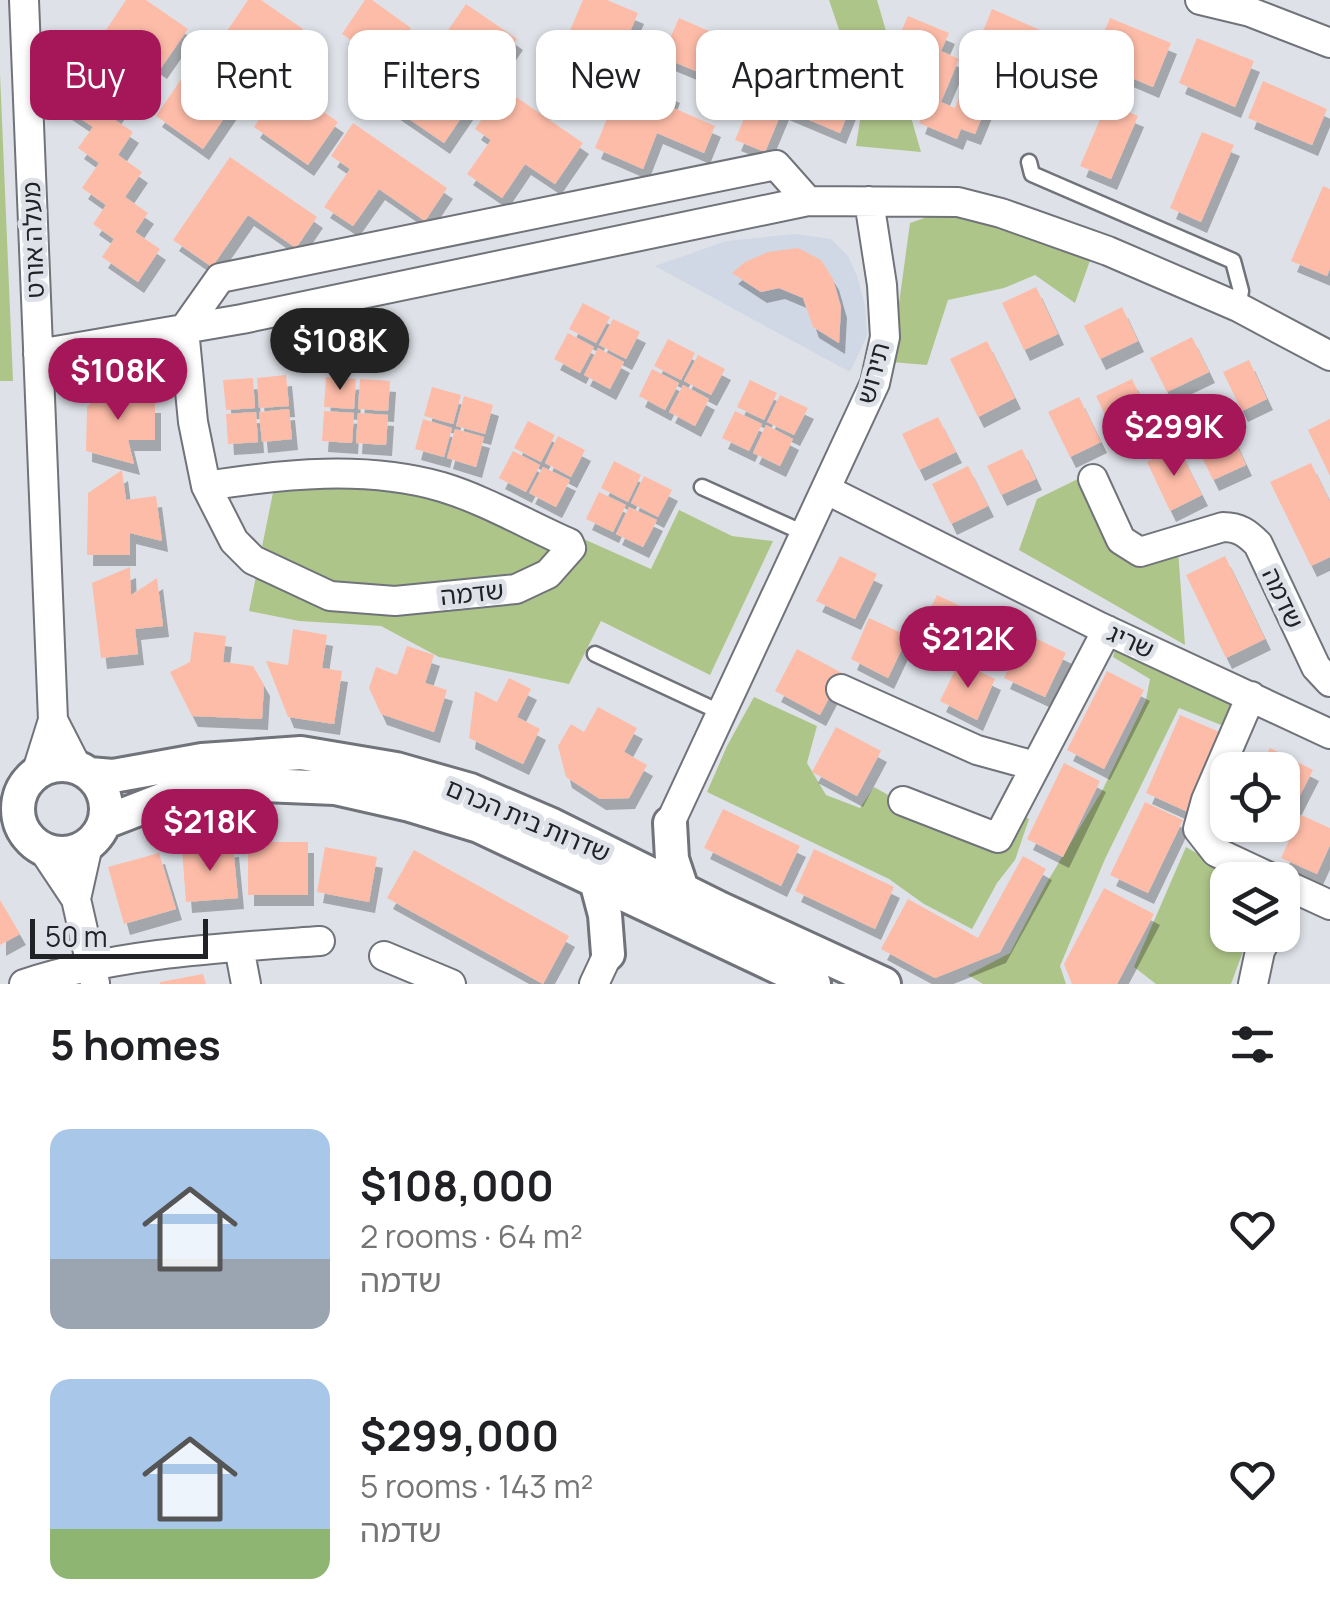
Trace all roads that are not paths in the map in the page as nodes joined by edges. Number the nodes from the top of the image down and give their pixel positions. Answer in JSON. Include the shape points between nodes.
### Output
{"nodes":[{"id":1,"x":24,"y":0,"type":"edge"},
{"id":2,"x":1200,"y":0,"type":"edge"},
{"id":3,"x":1330,"y":43,"type":"edge"},
{"id":4,"x":1030,"y":162,"type":"dead end"},
{"id":5,"x":808,"y":201,"type":"junction"},
{"id":6,"x":869,"y":201,"type":"junction"},
{"id":7,"x":1238,"y":306,"type":"junction"},
{"id":8,"x":184,"y":329,"type":"junction"},
{"id":9,"x":38,"y":354,"type":"junction"},
{"id":10,"x":1330,"y":356,"type":"edge"},
{"id":11,"x":1093,"y":478,"type":"dead end"},
{"id":12,"x":206,"y":486,"type":"junction"},
{"id":13,"x":702,"y":487,"type":"dead end"},
{"id":14,"x":827,"y":490,"type":"junction"},
{"id":15,"x":806,"y":534,"type":"junction"},
{"id":16,"x":1107,"y":630,"type":"junction"},
{"id":17,"x":595,"y":654,"type":"dead end"},
{"id":18,"x":1330,"y":682,"type":"edge"},
{"id":19,"x":840,"y":689,"type":"dead end"},
{"id":20,"x":1251,"y":696,"type":"junction"},
{"id":21,"x":722,"y":714,"type":"junction"},
{"id":22,"x":53,"y":720,"type":"junction"},
{"id":23,"x":1330,"y":734,"type":"edge"},
{"id":24,"x":1036,"y":766,"type":"junction"},
{"id":25,"x":83,"y":770,"type":"junction"},
{"id":26,"x":19,"y":791,"type":"edge"},
{"id":27,"x":903,"y":801,"type":"dead end"},
{"id":28,"x":670,"y":823,"type":"junction"},
{"id":29,"x":96,"y":834,"type":"junction"},
{"id":30,"x":0,"y":844,"type":"edge"},
{"id":31,"x":38,"y":846,"type":"junction"},
{"id":32,"x":1238,"y":862,"type":"edge"},
{"id":33,"x":604,"y":868,"type":"junction"},
{"id":34,"x":1300,"y":891,"type":"edge"},
{"id":35,"x":76,"y":899,"type":"junction"},
{"id":36,"x":674,"y":902,"type":"junction"},
{"id":37,"x":1330,"y":905,"type":"edge"},
{"id":38,"x":320,"y":941,"type":"dead end"},
{"id":39,"x":239,"y":947,"type":"junction"},
{"id":40,"x":1260,"y":952,"type":"edge"},
{"id":41,"x":608,"y":954,"type":"junction"},
{"id":42,"x":384,"y":956,"type":"dead end"},
{"id":43,"x":93,"y":975,"type":"edge"},
{"id":44,"x":438,"y":981,"type":"edge"},
{"id":45,"x":24,"y":984,"type":"edge"},
{"id":46,"x":246,"y":984,"type":"edge"},
{"id":47,"x":594,"y":984,"type":"edge"},
{"id":48,"x":814,"y":984,"type":"edge"},
{"id":49,"x":884,"y":984,"type":"edge"},
{"id":50,"x":1253,"y":984,"type":"edge"}],
"edges":[{"from":1,"to":9,"type":"street","name":"מעלה אורט"},
{"from":2,"to":3,"type":"street"},
{"from":4,"to":7,"type":"lane","via":[[1032,174],[1234,261],[1242,292]]},
{"from":5,"to":6,"type":"street"},
{"from":5,"to":8,"type":"street"},
{"from":5,"to":8,"type":"street","via":[[776,165],[220,278]]},
{"from":6,"to":7,"type":"street","via":[[958,202],[1001,213]]},
{"from":6,"to":14,"type":"street","name":"תירוש","via":[[885,337],[875,383]]},
{"from":7,"to":10,"type":"street"},
{"from":8,"to":9,"type":"street"},
{"from":8,"to":12,"type":"street","name":"שדמה"},
{"from":9,"to":22,"type":"street","name":"מעלה אורט"},
{"from":11,"to":18,"type":"street","name":"שדמה","via":[[1121,540],[1140,552],[1223,527],[1248,534]]},
{"from":12,"to":12,"type":"street","name":"שדמה","via":[[234,541],[253,560],[330,596],[395,601],[516,589],[548,574],[571,548],[443,488],[387,477],[306,473]]},
{"from":13,"to":15,"type":"lane"},
{"from":14,"to":15,"type":"street","name":"תירוש"},
{"from":14,"to":16,"type":"street","name":"שריג"},
{"from":15,"to":21,"type":"street","name":"תירוש"},
{"from":16,"to":20,"type":"street","name":"שריג"},
{"from":16,"to":24,"type":"street"},
{"from":17,"to":21,"type":"lane"},
{"from":19,"to":24,"type":"street","via":[[976,750]]},
{"from":20,"to":23,"type":"street","name":"שריג"},
{"from":20,"to":32,"type":"street","via":[[1198,828],[1216,852]]},
{"from":21,"to":28,"type":"street","name":"תירוש"},
{"from":22,"to":25,"type":"street","name":"מעלה אורט"},
{"from":22,"to":26,"type":"street","name":"מעלה אורט"},
{"from":24,"to":27,"type":"street","via":[[998,838]]},
{"from":25,"to":26,"type":"street","via":[[64,764]]},
{"from":25,"to":29,"type":"street","via":[[104,795]]},
{"from":25,"to":33,"type":"street","name":"שדרות בית הכרם","via":[[113,776],[202,760],[300,754],[396,769],[470,790]]},
{"from":26,"to":31,"type":"street","via":[[18,820]]},
{"from":28,"to":33,"type":"street"},
{"from":28,"to":36,"type":"street"},
{"from":29,"to":31,"type":"street","via":[[75,852]]},
{"from":29,"to":33,"type":"street","name":"שדרות בית הכרם","via":[[185,791],[335,788],[410,804]]},
{"from":29,"to":35,"type":"street"},
{"from":30,"to":31,"type":"street"},
{"from":31,"to":35,"type":"street"},
{"from":33,"to":36,"type":"street","name":"שדרות בית הכרם"},
{"from":33,"to":41,"type":"street"},
{"from":34,"to":37,"type":"street"},
{"from":35,"to":43,"type":"street"},
{"from":36,"to":41,"type":"street"},
{"from":36,"to":48,"type":"street","name":"שדרות בית הכרם"},
{"from":36,"to":49,"type":"street","name":"שדרות בית הכרם"},
{"from":38,"to":39,"type":"street"},
{"from":39,"to":43,"type":"street"},
{"from":39,"to":46,"type":"street"},
{"from":40,"to":50,"type":"street"},
{"from":41,"to":47,"type":"street"},
{"from":42,"to":44,"type":"street"},
{"from":43,"to":45,"type":"street"}]}
